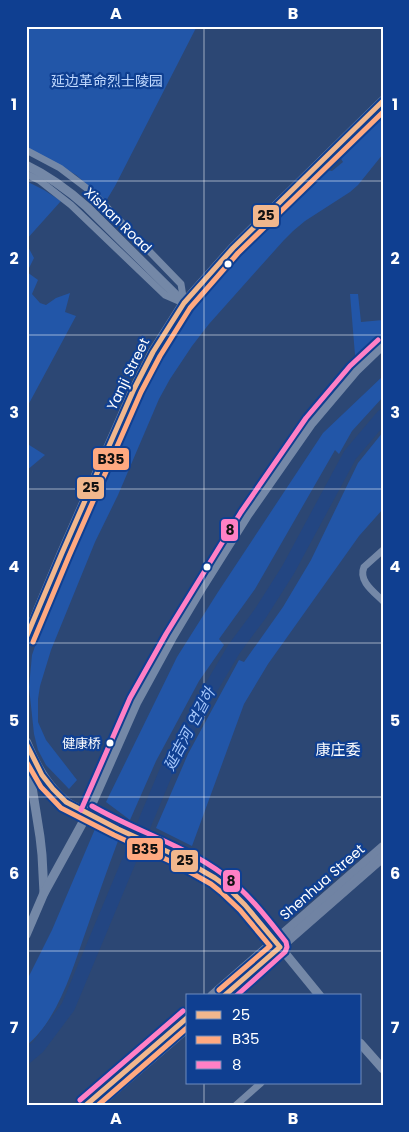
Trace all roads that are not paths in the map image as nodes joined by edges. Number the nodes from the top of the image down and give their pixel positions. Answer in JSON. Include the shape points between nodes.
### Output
{"nodes":[{"id":1,"x":383,"y":101,"type":"edge"},
{"id":2,"x":26,"y":150,"type":"edge"},
{"id":3,"x":26,"y":165,"type":"edge"},
{"id":4,"x":26,"y":174,"type":"edge"},
{"id":5,"x":184,"y":304,"type":"junction"},
{"id":6,"x":383,"y":346,"type":"edge"},
{"id":7,"x":383,"y":550,"type":"edge"},
{"id":8,"x":383,"y":601,"type":"edge"},
{"id":9,"x":26,"y":639,"type":"edge"},
{"id":10,"x":26,"y":742,"type":"edge"},
{"id":11,"x":26,"y":749,"type":"edge"},
{"id":12,"x":88,"y":813,"type":"junction"},
{"id":13,"x":383,"y":847,"type":"edge"},
{"id":14,"x":383,"y":857,"type":"edge"},
{"id":15,"x":44,"y":894,"type":"junction"},
{"id":16,"x":26,"y":935,"type":"edge"},
{"id":17,"x":278,"y":944,"type":"junction"},
{"id":18,"x":215,"y":994,"type":"edge"},
{"id":19,"x":226,"y":994,"type":"edge"},
{"id":20,"x":318,"y":994,"type":"edge"},
{"id":21,"x":186,"y":1019,"type":"edge"},
{"id":22,"x":186,"y":1029,"type":"edge"},
{"id":23,"x":362,"y":1045,"type":"edge"},
{"id":24,"x":383,"y":1069,"type":"edge"},
{"id":25,"x":260,"y":1084,"type":"edge"},
{"id":26,"x":85,"y":1106,"type":"edge"},
{"id":27,"x":96,"y":1106,"type":"edge"},
{"id":28,"x":235,"y":1106,"type":"edge"}],
"edges":[{"from":1,"to":5,"type":"main road","name":"Yanji Street","via":[[232,248]]},
{"from":2,"to":5,"type":"street","via":[[60,168],[92,193],[181,284]]},
{"from":3,"to":5,"type":"street","name":"Xishan Road","via":[[71,193]]},
{"from":4,"to":5,"type":"street","via":[[72,204],[165,295]]},
{"from":5,"to":9,"type":"main road","name":"Yanji Street","via":[[134,389]]},
{"from":6,"to":12,"type":"street","via":[[356,371],[312,423],[216,564],[137,702]]},
{"from":7,"to":8,"type":"street","via":[[364,567],[362,577]]},
{"from":10,"to":12,"type":"main road","via":[[50,785],[68,803]]},
{"from":11,"to":15,"type":"street","via":[[40,837]]},
{"from":12,"to":15,"type":"street"},
{"from":12,"to":17,"type":"main road","via":[[219,880],[240,898]]},
{"from":13,"to":17,"type":"main road","name":"Shenhua Street"},
{"from":14,"to":17,"type":"main road","name":"Shenhua Street"},
{"from":15,"to":16,"type":"street"},
{"from":17,"to":18,"type":"main road","name":"Shenhua Street"},
{"from":17,"to":19,"type":"main road","name":"Shenhua Street"},
{"from":17,"to":20,"type":"street"},
{"from":21,"to":26,"type":"main road"},
{"from":22,"to":27,"type":"main road"},
{"from":23,"to":24,"type":"street"},
{"from":25,"to":28,"type":"street"}]}
